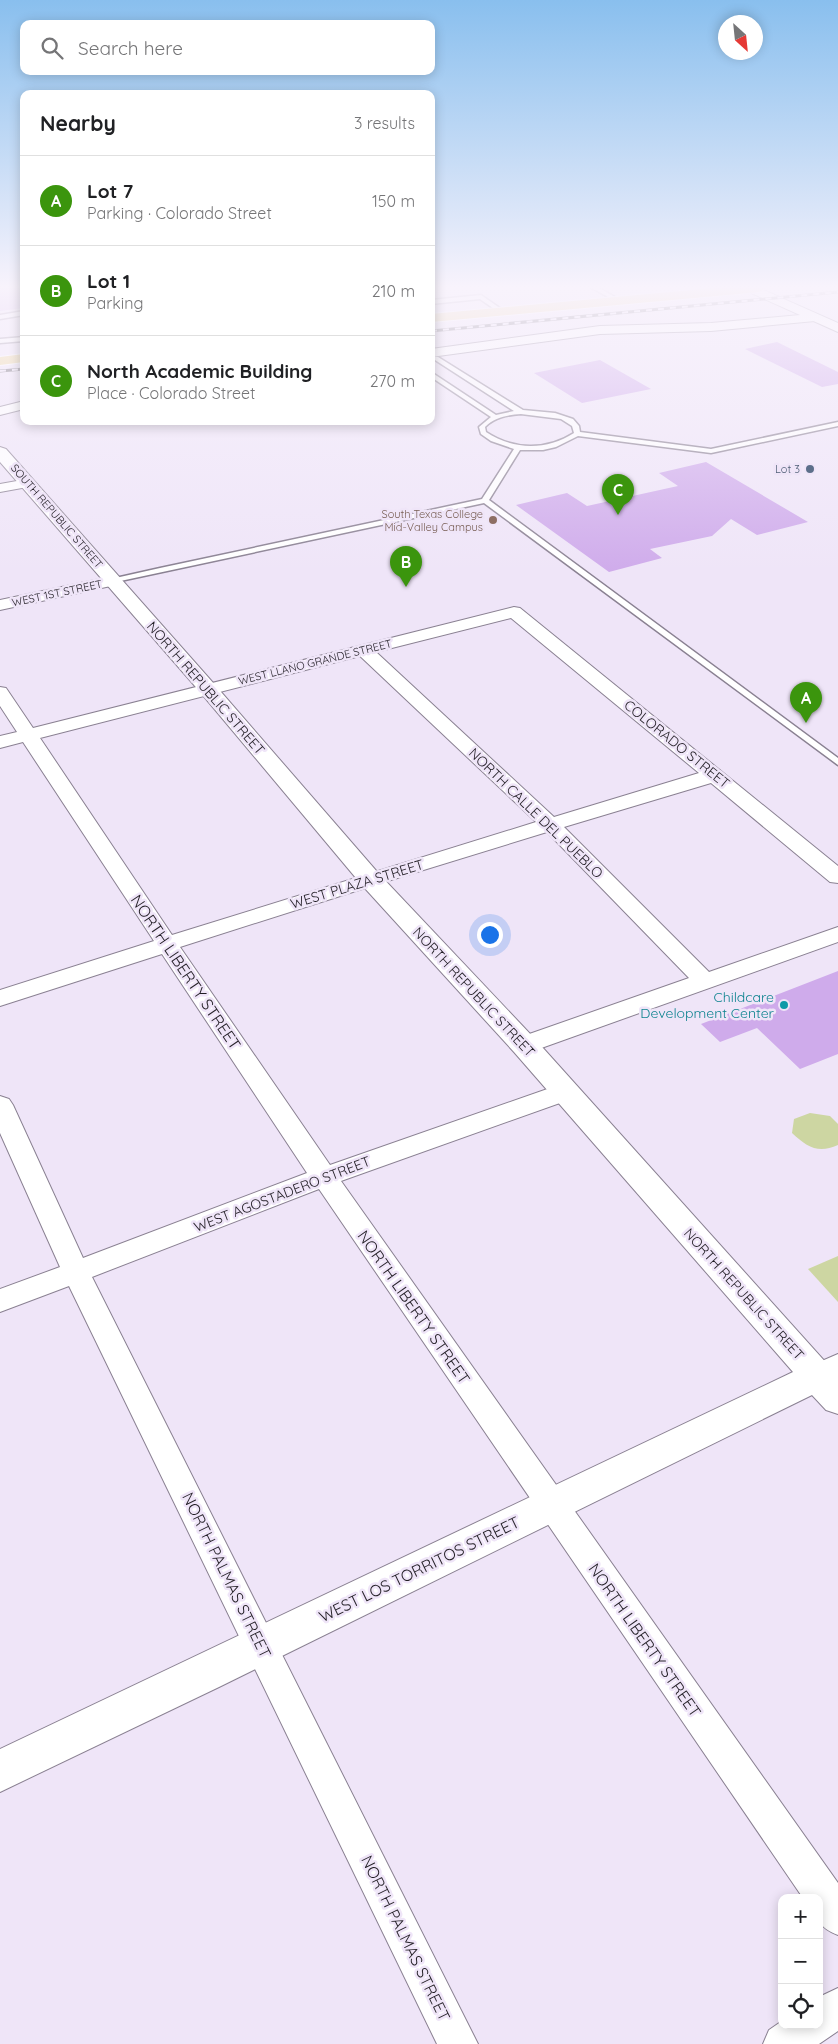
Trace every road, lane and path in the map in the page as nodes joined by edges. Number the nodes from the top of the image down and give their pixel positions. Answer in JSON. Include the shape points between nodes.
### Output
{"nodes":[{"id":1,"x":445,"y":383,"type":"edge"},
{"id":2,"x":476,"y":383,"type":"edge"},
{"id":3,"x":20,"y":406,"type":"edge"},
{"id":4,"x":0,"y":411,"type":"edge"},
{"id":5,"x":521,"y":412,"type":"junction"},
{"id":6,"x":495,"y":417,"type":"junction"},
{"id":7,"x":838,"y":424,"type":"edge"},
{"id":8,"x":577,"y":434,"type":"junction"},
{"id":9,"x":518,"y":448,"type":"junction"},
{"id":10,"x":0,"y":452,"type":"edge"},
{"id":11,"x":28,"y":482,"type":"junction"},
{"id":12,"x":0,"y":488,"type":"edge"},
{"id":13,"x":485,"y":501,"type":"junction"},
{"id":14,"x":114,"y":581,"type":"junction"},
{"id":15,"x":0,"y":605,"type":"edge"},
{"id":16,"x":514,"y":612,"type":"joint"},
{"id":17,"x":364,"y":650,"type":"junction"},
{"id":18,"x":208,"y":689,"type":"junction"},
{"id":19,"x":0,"y":692,"type":"edge"},
{"id":20,"x":29,"y":735,"type":"junction"},
{"id":21,"x":0,"y":742,"type":"edge"},
{"id":22,"x":838,"y":762,"type":"edge"},
{"id":23,"x":715,"y":775,"type":"junction"},
{"id":24,"x":551,"y":825,"type":"junction"},
{"id":25,"x":838,"y":877,"type":"edge"},
{"id":26,"x":370,"y":879,"type":"junction"},
{"id":27,"x":838,"y":934,"type":"edge"},
{"id":28,"x":166,"y":943,"type":"junction"},
{"id":29,"x":704,"y":980,"type":"junction"},
{"id":30,"x":0,"y":998,"type":"edge"},
{"id":31,"x":524,"y":1045,"type":"junction"},
{"id":32,"x":565,"y":1092,"type":"junction"},
{"id":33,"x":0,"y":1105,"type":"edge"},
{"id":34,"x":324,"y":1177,"type":"junction"},
{"id":35,"x":76,"y":1272,"type":"junction"},
{"id":36,"x":0,"y":1301,"type":"edge"},
{"id":37,"x":831,"y":1381,"type":"edge"},
{"id":38,"x":550,"y":1504,"type":"junction"},
{"id":39,"x":263,"y":1647,"type":"junction"},
{"id":40,"x":0,"y":1771,"type":"edge"},
{"id":41,"x":838,"y":1916,"type":"edge"},
{"id":42,"x":838,"y":2008,"type":"edge"},
{"id":43,"x":823,"y":2017,"type":"edge"},
{"id":44,"x":805,"y":2029,"type":"edge"},
{"id":45,"x":458,"y":2044,"type":"edge"},
{"id":46,"x":783,"y":2044,"type":"edge"}],
"edges":[{"from":1,"to":6,"type":"lane"},
{"from":2,"to":5,"type":"lane"},
{"from":3,"to":4,"type":"street"},
{"from":5,"to":6,"type":"lane"},
{"from":5,"to":8,"type":"lane","via":[[563,418],[573,423]]},
{"from":6,"to":9,"type":"lane","via":[[485,422],[483,433],[500,444]]},
{"from":7,"to":8,"type":"lane","via":[[711,451]]},
{"from":8,"to":9,"type":"lane","via":[[559,445]]},
{"from":9,"to":13,"type":"lane"},
{"from":10,"to":11,"type":"street","name":"SOUTH REPUBLIC STREET"},
{"from":11,"to":12,"type":"street"},
{"from":11,"to":14,"type":"street","name":"SOUTH REPUBLIC STREET"},
{"from":13,"to":14,"type":"lane"},
{"from":13,"to":22,"type":"lane"},
{"from":14,"to":15,"type":"street","name":"WEST 1ST STREET"},
{"from":14,"to":18,"type":"street","name":"NORTH REPUBLIC STREET"},
{"from":16,"to":17,"type":"street","name":"WEST LLANO GRANDE STREET"},
{"from":16,"to":23,"type":"street","name":"COLORADO STREET"},
{"from":17,"to":18,"type":"street","name":"WEST LLANO GRANDE STREET"},
{"from":17,"to":24,"type":"street","name":"NORTH CALLE DEL PUEBLO"},
{"from":18,"to":20,"type":"street","name":"WEST LLANO GRANDE STREET"},
{"from":18,"to":26,"type":"street","name":"NORTH REPUBLIC STREET"},
{"from":19,"to":20,"type":"street","name":"NORTH LIBERTY STREET"},
{"from":20,"to":21,"type":"street","name":"WEST LLANO GRANDE STREET"},
{"from":20,"to":28,"type":"street","name":"NORTH LIBERTY STREET"},
{"from":23,"to":24,"type":"street","name":"WEST PLAZA STREET"},
{"from":23,"to":25,"type":"street","name":"COLORADO STREET"},
{"from":24,"to":26,"type":"street","name":"WEST PLAZA STREET"},
{"from":24,"to":29,"type":"street","name":"NORTH CALLE DEL PUEBLO"},
{"from":26,"to":28,"type":"street","name":"WEST PLAZA STREET"},
{"from":26,"to":31,"type":"street","name":"NORTH REPUBLIC STREET"},
{"from":27,"to":29,"type":"street"},
{"from":28,"to":30,"type":"street","name":"WEST PLAZA STREET"},
{"from":28,"to":34,"type":"street","name":"NORTH LIBERTY STREET"},
{"from":29,"to":31,"type":"street"},
{"from":31,"to":32,"type":"street","name":"NORTH REPUBLIC STREET"},
{"from":32,"to":34,"type":"street","name":"WEST AGOSTADERO STREET"},
{"from":32,"to":37,"type":"street","name":"NORTH REPUBLIC STREET"},
{"from":33,"to":35,"type":"street","name":"NORTH PALMAS STREET"},
{"from":34,"to":35,"type":"street","name":"WEST AGOSTADERO STREET"},
{"from":34,"to":38,"type":"street","name":"NORTH LIBERTY STREET"},
{"from":35,"to":36,"type":"street","name":"WEST AGOSTADERO STREET"},
{"from":35,"to":39,"type":"street","name":"NORTH PALMAS STREET"},
{"from":37,"to":38,"type":"street","name":"WEST LOS TORRITOS STREET"},
{"from":38,"to":39,"type":"street","name":"WEST LOS TORRITOS STREET"},
{"from":38,"to":41,"type":"street","name":"NORTH LIBERTY STREET"},
{"from":39,"to":40,"type":"street","name":"WEST LOS TORRITOS STREET"},
{"from":39,"to":45,"type":"street","name":"NORTH PALMAS STREET"},
{"from":42,"to":43,"type":"street"},
{"from":44,"to":46,"type":"street"}]}
